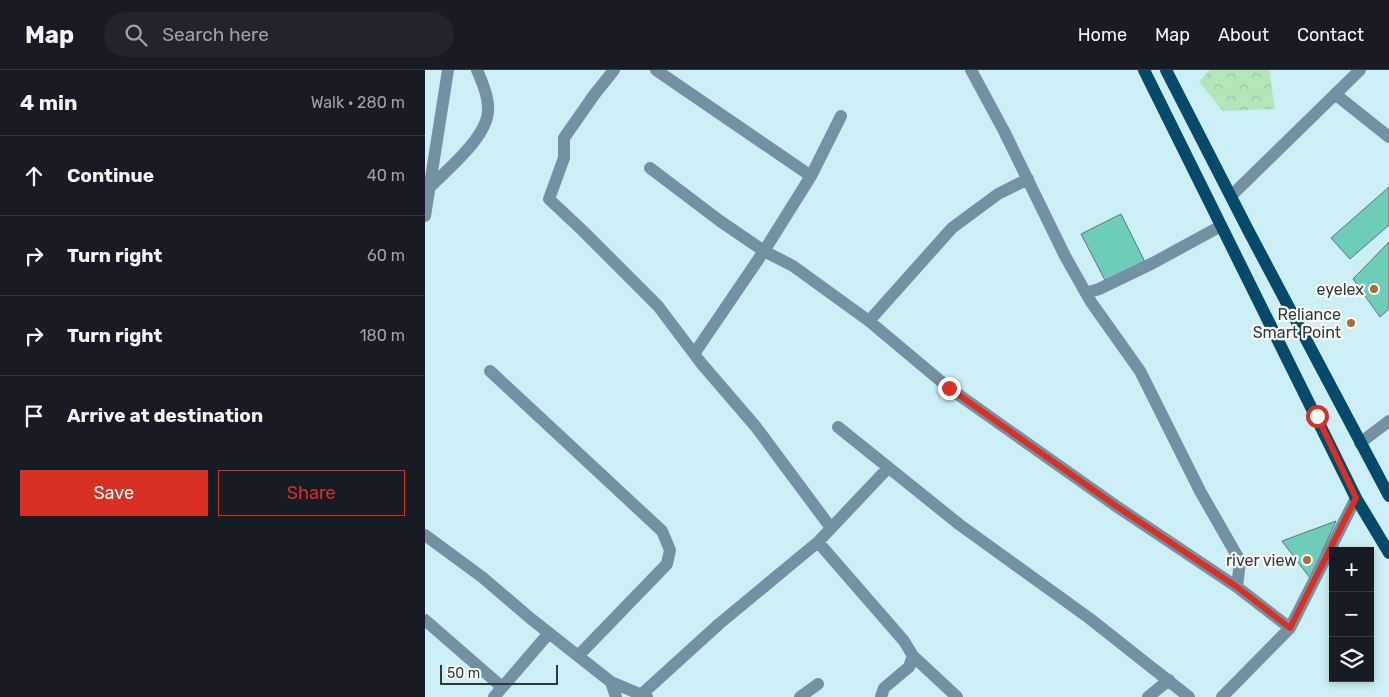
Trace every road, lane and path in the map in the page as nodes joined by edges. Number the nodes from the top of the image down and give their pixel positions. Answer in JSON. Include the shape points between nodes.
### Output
{"nodes":[{"id":1,"x":448,"y":70,"type":"edge"},
{"id":2,"x":477,"y":70,"type":"edge"},
{"id":3,"x":614,"y":70,"type":"edge"},
{"id":4,"x":656,"y":70,"type":"edge"},
{"id":5,"x":971,"y":70,"type":"edge"},
{"id":6,"x":1144,"y":70,"type":"edge"},
{"id":7,"x":1166,"y":70,"type":"edge"},
{"id":8,"x":1360,"y":70,"type":"edge"},
{"id":9,"x":1335,"y":94,"type":"junction"},
{"id":10,"x":841,"y":116,"type":"dead end"},
{"id":11,"x":1389,"y":137,"type":"edge"},
{"id":12,"x":650,"y":168,"type":"dead end"},
{"id":13,"x":811,"y":176,"type":"junction"},
{"id":14,"x":1028,"y":179,"type":"junction"},
{"id":15,"x":430,"y":187,"type":"junction"},
{"id":16,"x":1231,"y":196,"type":"junction"},
{"id":17,"x":425,"y":216,"type":"edge"},
{"id":18,"x":1221,"y":226,"type":"junction"},
{"id":19,"x":764,"y":251,"type":"junction"},
{"id":20,"x":1086,"y":293,"type":"junction"},
{"id":21,"x":869,"y":321,"type":"junction"},
{"id":22,"x":695,"y":354,"type":"junction"},
{"id":23,"x":490,"y":370,"type":"dead end"},
{"id":24,"x":1389,"y":421,"type":"edge"},
{"id":25,"x":838,"y":427,"type":"dead end"},
{"id":26,"x":1360,"y":443,"type":"junction"},
{"id":27,"x":888,"y":468,"type":"junction"},
{"id":28,"x":1389,"y":496,"type":"edge"},
{"id":29,"x":1356,"y":498,"type":"junction"},
{"id":30,"x":831,"y":528,"type":"junction"},
{"id":31,"x":425,"y":535,"type":"edge"},
{"id":32,"x":818,"y":542,"type":"junction"},
{"id":33,"x":1389,"y":553,"type":"edge"},
{"id":34,"x":1237,"y":587,"type":"junction"},
{"id":35,"x":425,"y":620,"type":"edge"},
{"id":36,"x":1290,"y":628,"type":"junction"},
{"id":37,"x":549,"y":633,"type":"junction"},
{"id":38,"x":578,"y":656,"type":"junction"},
{"id":39,"x":913,"y":656,"type":"junction"},
{"id":40,"x":1169,"y":680,"type":"junction"},
{"id":41,"x":611,"y":682,"type":"junction"},
{"id":42,"x":818,"y":684,"type":"dead end"},
{"id":43,"x":498,"y":692,"type":"edge"},
{"id":44,"x":644,"y":696,"type":"edge"},
{"id":45,"x":616,"y":697,"type":"edge"},
{"id":46,"x":799,"y":697,"type":"edge"},
{"id":47,"x":881,"y":697,"type":"edge"},
{"id":48,"x":957,"y":697,"type":"edge"},
{"id":49,"x":1148,"y":697,"type":"edge"},
{"id":50,"x":1189,"y":697,"type":"edge"},
{"id":51,"x":1222,"y":697,"type":"edge"}],
"edges":[{"from":1,"to":15,"type":"street"},
{"from":2,"to":15,"type":"street","via":[[488,103],[485,124],[470,146]]},
{"from":3,"to":22,"type":"street","via":[[564,138],[563,158],[549,199],[658,306]]},
{"from":4,"to":13,"type":"street"},
{"from":5,"to":14,"type":"street"},
{"from":6,"to":18,"type":"main road"},
{"from":7,"to":16,"type":"main road"},
{"from":8,"to":9,"type":"street"},
{"from":9,"to":11,"type":"street"},
{"from":9,"to":16,"type":"street"},
{"from":10,"to":13,"type":"street"},
{"from":12,"to":19,"type":"street"},
{"from":13,"to":19,"type":"street"},
{"from":14,"to":20,"type":"street"},
{"from":14,"to":21,"type":"street","via":[[998,194],[952,228]]},
{"from":15,"to":17,"type":"street"},
{"from":16,"to":26,"type":"main road"},
{"from":18,"to":20,"type":"street","via":[[1153,263]]},
{"from":18,"to":29,"type":"main road"},
{"from":19,"to":21,"type":"street","via":[[793,266]]},
{"from":19,"to":22,"type":"street"},
{"from":20,"to":34,"type":"street","via":[[1140,371],[1200,491],[1240,561]]},
{"from":21,"to":34,"type":"street","via":[[949,388]]},
{"from":22,"to":30,"type":"street","via":[[756,427]]},
{"from":23,"to":38,"type":"street","via":[[662,531],[670,550],[667,564]]},
{"from":24,"to":26,"type":"street"},
{"from":25,"to":27,"type":"street"},
{"from":26,"to":28,"type":"main road"},
{"from":27,"to":30,"type":"street"},
{"from":27,"to":40,"type":"street"},
{"from":29,"to":33,"type":"main road"},
{"from":29,"to":36,"type":"street"},
{"from":30,"to":32,"type":"street"},
{"from":31,"to":37,"type":"street"},
{"from":32,"to":39,"type":"street","via":[[904,641]]},
{"from":32,"to":44,"type":"street","via":[[719,624]]},
{"from":34,"to":36,"type":"street"},
{"from":35,"to":43,"type":"street"},
{"from":36,"to":51,"type":"street"},
{"from":37,"to":38,"type":"street"},
{"from":37,"to":43,"type":"street"},
{"from":38,"to":41,"type":"street"},
{"from":39,"to":47,"type":"street","via":[[909,667],[884,688]]},
{"from":39,"to":48,"type":"street"},
{"from":40,"to":49,"type":"street"},
{"from":40,"to":50,"type":"street"},
{"from":41,"to":44,"type":"street"},
{"from":41,"to":45,"type":"street"},
{"from":42,"to":46,"type":"street"}]}
